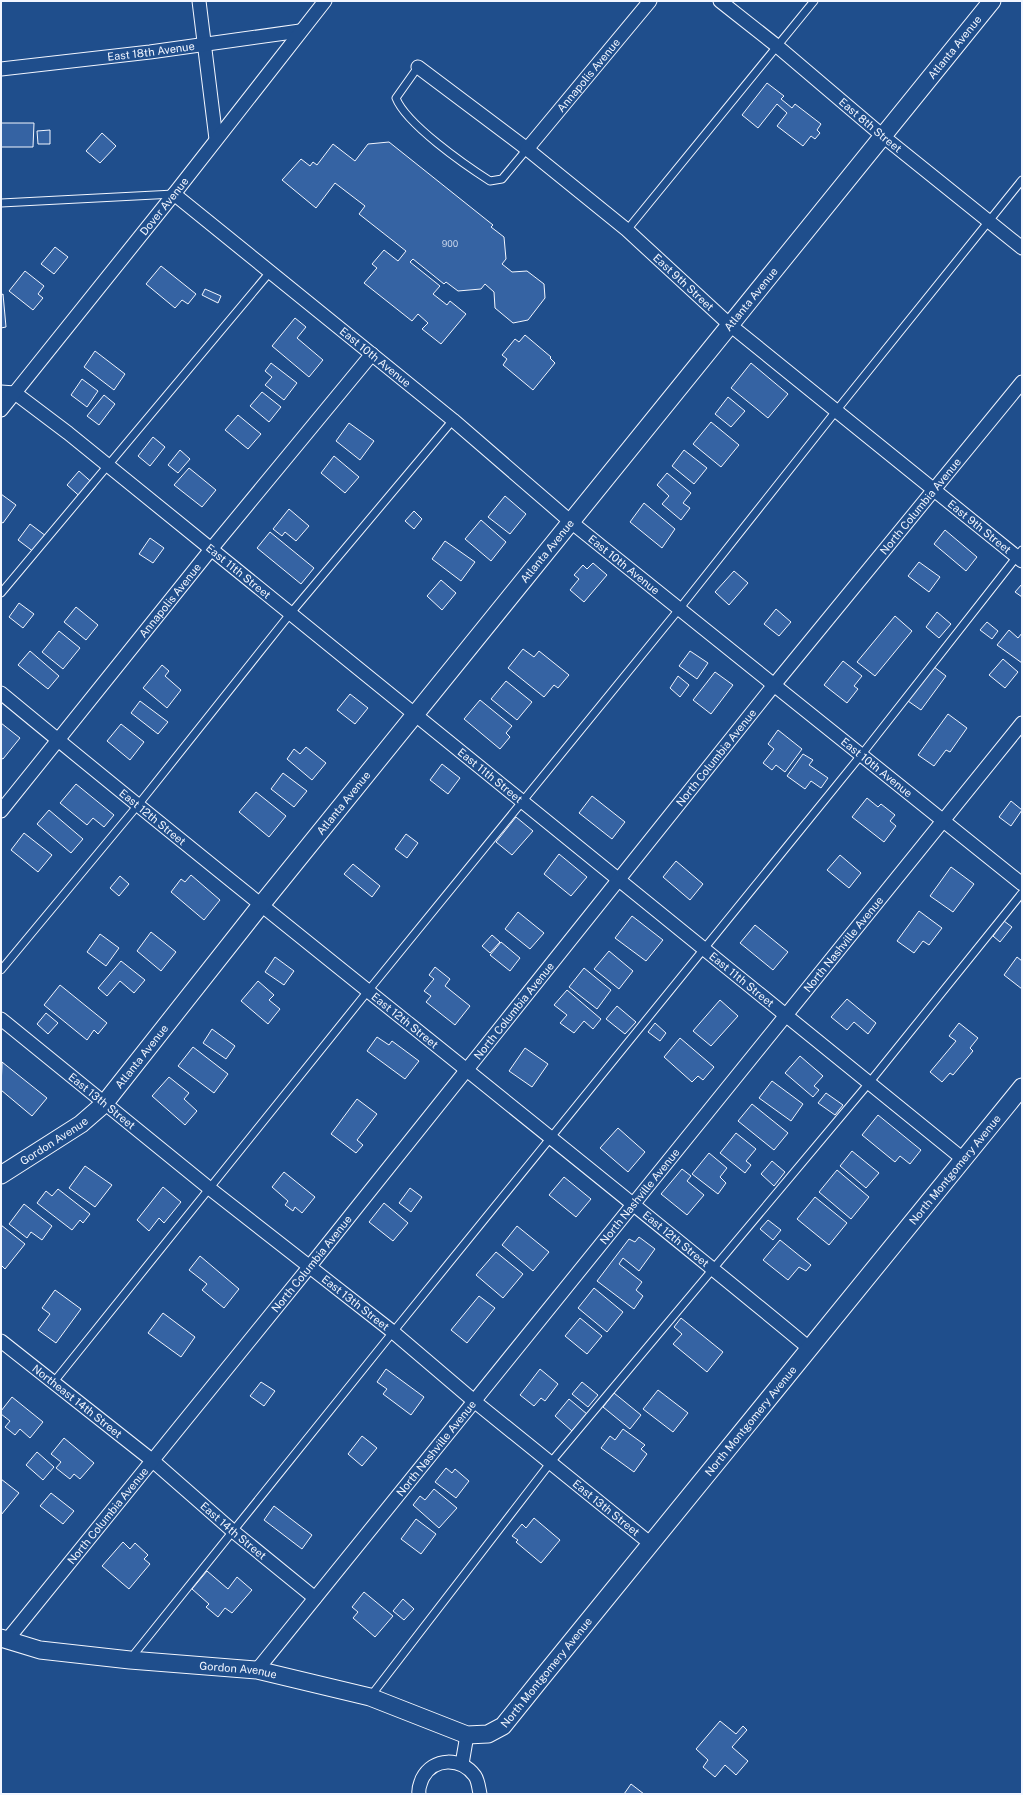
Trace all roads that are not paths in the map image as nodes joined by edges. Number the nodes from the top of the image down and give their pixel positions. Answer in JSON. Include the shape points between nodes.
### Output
{"nodes":[{"id":1,"x":199,"y":1,"type":"edge"},
{"id":2,"x":325,"y":1,"type":"edge"},
{"id":3,"x":650,"y":1,"type":"edge"},
{"id":4,"x":720,"y":1,"type":"edge"},
{"id":5,"x":814,"y":1,"type":"edge"},
{"id":6,"x":992,"y":1,"type":"edge"},
{"id":7,"x":300,"y":31,"type":"junction"},
{"id":8,"x":204,"y":44,"type":"junction"},
{"id":9,"x":777,"y":46,"type":"junction"},
{"id":10,"x":418,"y":67,"type":"joint"},
{"id":11,"x":1,"y":69,"type":"edge"},
{"id":12,"x":884,"y":137,"type":"junction"},
{"id":13,"x":216,"y":139,"type":"junction"},
{"id":14,"x":527,"y":149,"type":"junction"},
{"id":15,"x":1022,"y":180,"type":"edge"},
{"id":16,"x":174,"y":194,"type":"junction"},
{"id":17,"x":1,"y":203,"type":"edge"},
{"id":18,"x":988,"y":221,"type":"junction"},
{"id":19,"x":626,"y":230,"type":"junction"},
{"id":20,"x":1022,"y":248,"type":"edge"},
{"id":21,"x":270,"y":272,"type":"junction"},
{"id":22,"x":730,"y":325,"type":"junction"},
{"id":23,"x":372,"y":354,"type":"junction"},
{"id":24,"x":1022,"y":382,"type":"edge"},
{"id":25,"x":1,"y":392,"type":"edge"},
{"id":26,"x":15,"y":393,"type":"junction"},
{"id":27,"x":1,"y":410,"type":"edge"},
{"id":28,"x":836,"y":411,"type":"junction"},
{"id":29,"x":453,"y":420,"type":"junction"},
{"id":30,"x":107,"y":465,"type":"junction"},
{"id":31,"x":935,"y":490,"type":"junction"},
{"id":32,"x":571,"y":522,"type":"junction"},
{"id":33,"x":212,"y":548,"type":"junction"},
{"id":34,"x":1020,"y":556,"type":"edge"},
{"id":35,"x":1,"y":592,"type":"edge"},
{"id":36,"x":680,"y":608,"type":"junction"},
{"id":37,"x":290,"y":614,"type":"junction"},
{"id":38,"x":774,"y":685,"type":"junction"},
{"id":39,"x":1,"y":693,"type":"edge"},
{"id":40,"x":414,"y":715,"type":"junction"},
{"id":41,"x":1022,"y":723,"type":"edge"},
{"id":42,"x":58,"y":740,"type":"junction"},
{"id":43,"x":862,"y":754,"type":"junction"},
{"id":44,"x":522,"y":802,"type":"junction"},
{"id":45,"x":138,"y":805,"type":"junction"},
{"id":46,"x":1,"y":811,"type":"edge"},
{"id":47,"x":942,"y":820,"type":"junction"},
{"id":48,"x":619,"y":880,"type":"junction"},
{"id":49,"x":1022,"y":884,"type":"edge"},
{"id":50,"x":1022,"y":893,"type":"edge"},
{"id":51,"x":261,"y":905,"type":"junction"},
{"id":52,"x":704,"y":948,"type":"junction"},
{"id":53,"x":1,"y":970,"type":"edge"},
{"id":54,"x":368,"y":991,"type":"junction"},
{"id":55,"x":786,"y":1015,"type":"junction"},
{"id":56,"x":1,"y":1019,"type":"edge"},
{"id":57,"x":466,"y":1071,"type":"junction"},
{"id":58,"x":869,"y":1083,"type":"junction"},
{"id":59,"x":1022,"y":1086,"type":"edge"},
{"id":60,"x":104,"y":1104,"type":"junction"},
{"id":61,"x":551,"y":1139,"type":"junction"},
{"id":62,"x":963,"y":1159,"type":"junction"},
{"id":63,"x":1,"y":1175,"type":"edge"},
{"id":64,"x":209,"y":1188,"type":"junction"},
{"id":65,"x":632,"y":1204,"type":"junction"},
{"id":66,"x":310,"y":1266,"type":"junction"},
{"id":67,"x":713,"y":1269,"type":"junction"},
{"id":68,"x":393,"y":1332,"type":"junction"},
{"id":69,"x":1,"y":1341,"type":"edge"},
{"id":70,"x":809,"y":1348,"type":"junction"},
{"id":71,"x":53,"y":1383,"type":"junction"},
{"id":72,"x":474,"y":1401,"type":"junction"},
{"id":73,"x":153,"y":1461,"type":"junction"},
{"id":74,"x":550,"y":1462,"type":"junction"},
{"id":75,"x":234,"y":1532,"type":"junction"},
{"id":76,"x":651,"y":1544,"type":"junction"},
{"id":77,"x":315,"y":1598,"type":"junction"},
{"id":78,"x":4,"y":1639,"type":"edge"},
{"id":79,"x":130,"y":1660,"type":"junction"},
{"id":80,"x":258,"y":1670,"type":"junction"},
{"id":81,"x":370,"y":1697,"type":"junction"},
{"id":82,"x":467,"y":1735,"type":"junction"},
{"id":83,"x":462,"y":1764,"type":"junction"},
{"id":84,"x":419,"y":1794,"type":"edge"},
{"id":85,"x":480,"y":1794,"type":"edge"}],
"edges":[{"from":1,"to":8,"type":"street"},
{"from":2,"to":7,"type":"street","name":"Dover Avenue"},
{"from":3,"to":14,"type":"street","name":"Annapolis Avenue"},
{"from":4,"to":9,"type":"street","name":"East 8th Street"},
{"from":5,"to":9,"type":"lane"},
{"from":6,"to":12,"type":"street","name":"Atlanta Avenue"},
{"from":7,"to":8,"type":"street","name":"East 18th Avenue"},
{"from":7,"to":13,"type":"street","name":"Dover Avenue"},
{"from":8,"to":11,"type":"street","name":"East 18th Avenue"},
{"from":8,"to":13,"type":"street"},
{"from":9,"to":12,"type":"street","name":"East 8th Street"},
{"from":9,"to":19,"type":"lane"},
{"from":10,"to":14,"type":"street","name":"East 9th Street"},
{"from":10,"to":14,"type":"lane","via":[[396,98],[400,108],[410,120],[468,167],[490,181],[502,179]]},
{"from":12,"to":18,"type":"street","name":"East 8th Street"},
{"from":12,"to":22,"type":"street","name":"Atlanta Avenue"},
{"from":13,"to":16,"type":"street","name":"Dover Avenue"},
{"from":14,"to":19,"type":"street","name":"East 9th Street"},
{"from":15,"to":18,"type":"lane"},
{"from":16,"to":17,"type":"lane"},
{"from":16,"to":21,"type":"street","name":"East 10th Avenue"},
{"from":16,"to":26,"type":"street","name":"Dover Avenue"},
{"from":18,"to":20,"type":"street","name":"East 8th Street"},
{"from":18,"to":28,"type":"lane"},
{"from":19,"to":22,"type":"street","name":"East 9th Street"},
{"from":21,"to":23,"type":"street","name":"East 10th Avenue"},
{"from":21,"to":30,"type":"lane"},
{"from":22,"to":28,"type":"street","name":"East 9th Street"},
{"from":22,"to":32,"type":"street","name":"Atlanta Avenue"},
{"from":23,"to":29,"type":"street","name":"East 10th Avenue"},
{"from":23,"to":33,"type":"street","name":"Annapolis Avenue"},
{"from":24,"to":31,"type":"street","name":"North Columbia Avenue"},
{"from":25,"to":26,"type":"street"},
{"from":26,"to":27,"type":"street","name":"Dover Avenue"},
{"from":26,"to":30,"type":"street","name":"East 11th Street"},
{"from":28,"to":31,"type":"street","name":"East 9th Street"},
{"from":28,"to":36,"type":"lane"},
{"from":29,"to":32,"type":"street","name":"East 10th Avenue"},
{"from":29,"to":37,"type":"lane"},
{"from":30,"to":33,"type":"street","name":"East 11th Street"},
{"from":30,"to":35,"type":"lane"},
{"from":31,"to":34,"type":"street","name":"East 9th Street"},
{"from":31,"to":38,"type":"street","name":"North Columbia Avenue"},
{"from":32,"to":36,"type":"street","name":"East 10th Avenue"},
{"from":32,"to":40,"type":"street","name":"Atlanta Avenue"},
{"from":33,"to":37,"type":"street","name":"East 11th Street"},
{"from":33,"to":42,"type":"street","name":"Annapolis Avenue"},
{"from":34,"to":43,"type":"lane"},
{"from":36,"to":38,"type":"street","name":"East 10th Avenue"},
{"from":36,"to":44,"type":"lane"},
{"from":37,"to":40,"type":"street","name":"East 11th Street"},
{"from":37,"to":45,"type":"lane"},
{"from":38,"to":43,"type":"street","name":"East 10th Avenue"},
{"from":38,"to":48,"type":"street","name":"North Columbia Avenue"},
{"from":39,"to":42,"type":"street","name":"East 12th Street"},
{"from":40,"to":44,"type":"street","name":"East 11th Street"},
{"from":40,"to":51,"type":"street","name":"Atlanta Avenue"},
{"from":41,"to":47,"type":"street","name":"North Nashville Avenue"},
{"from":42,"to":45,"type":"street","name":"East 12th Street"},
{"from":42,"to":46,"type":"street","name":"Annapolis Avenue"},
{"from":43,"to":47,"type":"street","name":"East 10th Avenue"},
{"from":43,"to":52,"type":"lane"},
{"from":44,"to":48,"type":"street","name":"East 11th Street"},
{"from":44,"to":54,"type":"lane"},
{"from":45,"to":51,"type":"street","name":"East 12th Street"},
{"from":45,"to":53,"type":"lane"},
{"from":47,"to":49,"type":"street","name":"East 10th Avenue"},
{"from":47,"to":55,"type":"street","name":"North Nashville Avenue"},
{"from":48,"to":52,"type":"street","name":"East 11th Street"},
{"from":48,"to":57,"type":"street","name":"North Columbia Avenue"},
{"from":50,"to":58,"type":"lane"},
{"from":51,"to":54,"type":"street","name":"East 12th Street"},
{"from":51,"to":60,"type":"street","name":"Atlanta Avenue"},
{"from":52,"to":55,"type":"street","name":"East 11th Street"},
{"from":52,"to":61,"type":"lane"},
{"from":54,"to":57,"type":"street","name":"East 12th Street"},
{"from":54,"to":64,"type":"lane"},
{"from":55,"to":58,"type":"street","name":"East 11th Street"},
{"from":55,"to":65,"type":"street","name":"North Nashville Avenue"},
{"from":56,"to":60,"type":"street","name":"East 13th Street"},
{"from":57,"to":61,"type":"street","name":"East 12th Street"},
{"from":57,"to":66,"type":"street","name":"North Columbia Avenue"},
{"from":58,"to":62,"type":"street","name":"East 11th Street"},
{"from":58,"to":67,"type":"lane"},
{"from":59,"to":62,"type":"street","name":"North Montgomery Avenue"},
{"from":60,"to":63,"type":"street","name":"Gordon Avenue","via":[[82,1124]]},
{"from":60,"to":64,"type":"street","name":"East 13th Street"},
{"from":61,"to":65,"type":"street","name":"East 12th Street"},
{"from":61,"to":68,"type":"lane"},
{"from":62,"to":70,"type":"street","name":"North Montgomery Avenue"},
{"from":64,"to":66,"type":"street","name":"East 13th Street"},
{"from":64,"to":71,"type":"lane"},
{"from":65,"to":67,"type":"street","name":"East 12th Street"},
{"from":65,"to":72,"type":"street","name":"North Nashville Avenue"},
{"from":66,"to":68,"type":"street","name":"East 13th Street"},
{"from":66,"to":73,"type":"street","name":"North Columbia Avenue"},
{"from":67,"to":70,"type":"street","name":"East 12th Street"},
{"from":67,"to":74,"type":"lane"},
{"from":68,"to":72,"type":"street","name":"East 13th Street"},
{"from":68,"to":75,"type":"lane"},
{"from":69,"to":71,"type":"street","name":"Northeast 14th Street"},
{"from":70,"to":76,"type":"street","name":"North Montgomery Avenue"},
{"from":71,"to":73,"type":"street","name":"Northeast 14th Street"},
{"from":72,"to":74,"type":"street","name":"East 13th Street"},
{"from":72,"to":77,"type":"street","name":"North Nashville Avenue"},
{"from":73,"to":75,"type":"street","name":"East 14th Street"},
{"from":73,"to":78,"type":"street","name":"North Columbia Avenue"},
{"from":74,"to":76,"type":"street","name":"East 13th Street"},
{"from":74,"to":81,"type":"lane"},
{"from":75,"to":77,"type":"street","name":"East 14th Street"},
{"from":75,"to":79,"type":"lane"},
{"from":76,"to":82,"type":"street","name":"North Montgomery Avenue","via":[[503,1726],[488,1734]]},
{"from":77,"to":80,"type":"street","name":"North Nashville Avenue"},
{"from":78,"to":79,"type":"street","name":"Gordon Avenue","via":[[40,1650]]},
{"from":79,"to":80,"type":"street","name":"Gordon Avenue"},
{"from":80,"to":81,"type":"street","name":"Gordon Avenue"},
{"from":81,"to":82,"type":"street","name":"Gordon Avenue"},
{"from":82,"to":83,"type":"street"},
{"from":83,"to":84,"type":"street","via":[[443,1762],[426,1771],[418,1788]]},
{"from":83,"to":85,"type":"street","via":[[476,1777]]}]}
